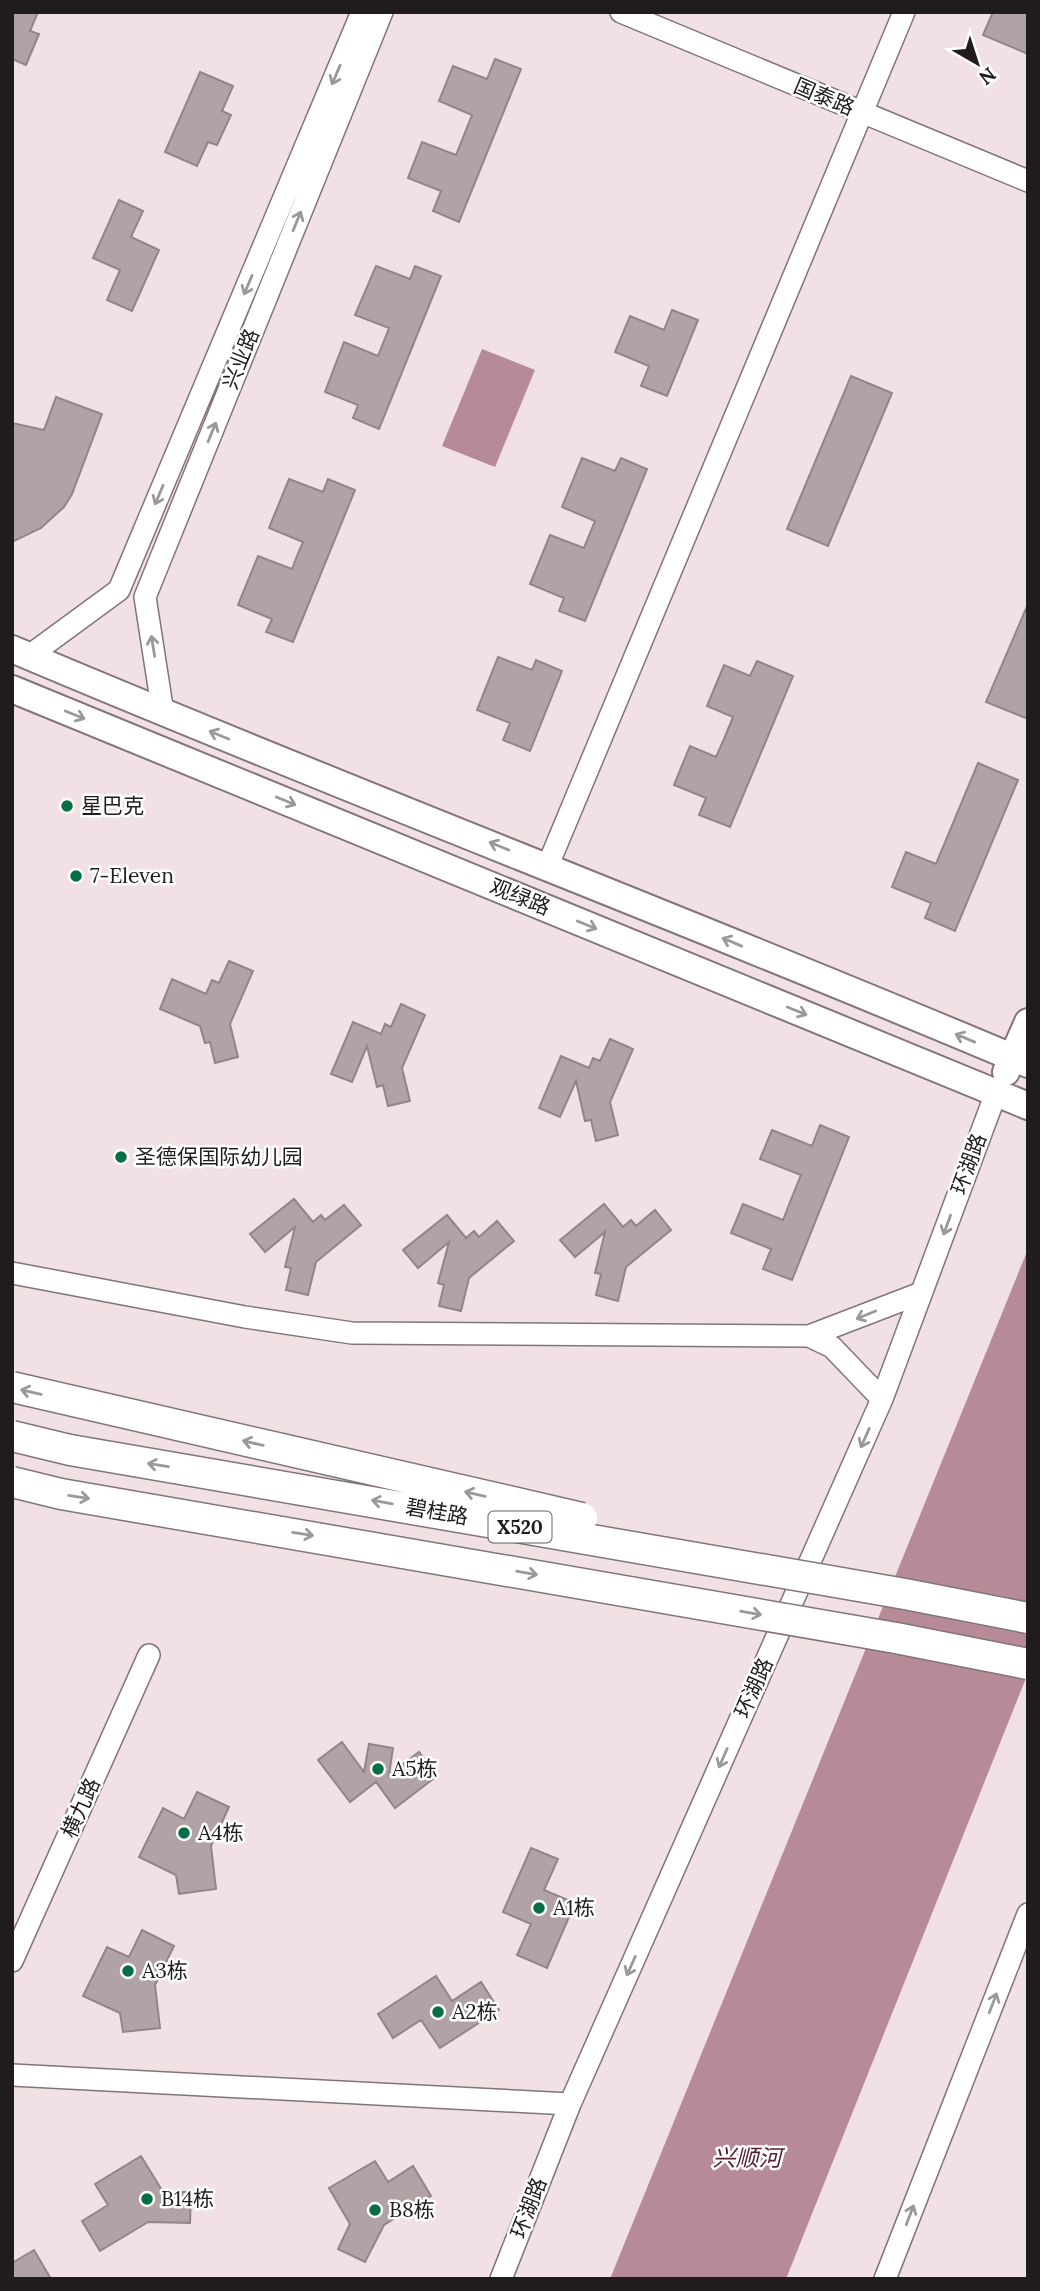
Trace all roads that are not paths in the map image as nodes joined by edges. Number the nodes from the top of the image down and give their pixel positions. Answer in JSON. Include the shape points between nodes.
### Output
{"nodes":[{"id":1,"x":362,"y":12,"type":"edge"},
{"id":2,"x":382,"y":12,"type":"edge"},
{"id":3,"x":621,"y":12,"type":"edge"},
{"id":4,"x":904,"y":12,"type":"edge"},
{"id":5,"x":862,"y":113,"type":"junction"},
{"id":6,"x":1028,"y":181,"type":"edge"},
{"id":7,"x":21,"y":653,"type":"edge"},
{"id":8,"x":12,"y":689,"type":"edge"},
{"id":9,"x":163,"y":713,"type":"junction"},
{"id":10,"x":548,"y":865,"type":"junction"},
{"id":11,"x":1028,"y":1022,"type":"edge"},
{"id":12,"x":1020,"y":1060,"type":"edge"},
{"id":13,"x":996,"y":1093,"type":"junction"},
{"id":14,"x":1028,"y":1106,"type":"edge"},
{"id":15,"x":12,"y":1273,"type":"edge"},
{"id":16,"x":922,"y":1293,"type":"junction"},
{"id":17,"x":809,"y":1336,"type":"junction"},
{"id":18,"x":12,"y":1387,"type":"edge"},
{"id":19,"x":882,"y":1399,"type":"junction"},
{"id":20,"x":12,"y":1436,"type":"edge"},
{"id":21,"x":12,"y":1482,"type":"edge"},
{"id":22,"x":947,"y":1602,"type":"junction"},
{"id":23,"x":1028,"y":1618,"type":"edge"},
{"id":24,"x":149,"y":1655,"type":"dead end"},
{"id":25,"x":1028,"y":1664,"type":"edge"},
{"id":26,"x":1028,"y":1914,"type":"edge"},
{"id":27,"x":12,"y":1961,"type":"edge"},
{"id":28,"x":12,"y":2075,"type":"edge"},
{"id":29,"x":570,"y":2104,"type":"junction"},
{"id":30,"x":501,"y":2279,"type":"edge"},
{"id":31,"x":885,"y":2279,"type":"edge"}],
"edges":[{"from":1,"to":7,"type":"street","name":"兴业路","one_way":true,"via":[[119,590]]},
{"from":9,"to":2,"type":"street","name":"兴业路","one_way":true,"via":[[145,597]]},
{"from":3,"to":5,"type":"street","name":"国泰路"},
{"from":4,"to":5,"type":"street"},
{"from":5,"to":6,"type":"street","name":"国泰路"},
{"from":5,"to":10,"type":"street"},
{"from":7,"to":9,"type":"main road","name":"观绿路"},
{"from":8,"to":13,"type":"main road","name":"观绿路","one_way":true},
{"from":10,"to":9,"type":"main road","name":"观绿路","one_way":true},
{"from":12,"to":10,"type":"main road","name":"观绿路","one_way":true},
{"from":11,"to":12,"type":"main road"},
{"from":12,"to":13,"type":"main road"},
{"from":13,"to":14,"type":"main road","name":"观绿路"},
{"from":13,"to":16,"type":"street","name":"环湖路","one_way":true},
{"from":15,"to":17,"type":"street","via":[[352,1333]]},
{"from":16,"to":17,"type":"street","one_way":true},
{"from":16,"to":19,"type":"street","name":"环湖路"},
{"from":17,"to":19,"type":"street","via":[[832,1347]]},
{"from":22,"to":18,"type":"highway","one_way":true,"bridge":true},
{"from":19,"to":29,"type":"street","name":"环湖路","one_way":true},
{"from":22,"to":20,"type":"highway","name":"碧桂路","number":"X520","one_way":true,"bridge":true,"via":[[70,1450]]},
{"from":21,"to":25,"type":"highway","number":"X520","one_way":true,"bridge":true},
{"from":22,"to":23,"type":"highway","name":"碧桂路","number":"X520","bridge":true},
{"from":24,"to":27,"type":"street","name":"横九路"},
{"from":31,"to":26,"type":"street","one_way":true},
{"from":28,"to":29,"type":"street"},
{"from":29,"to":30,"type":"street","name":"环湖路"}]}
